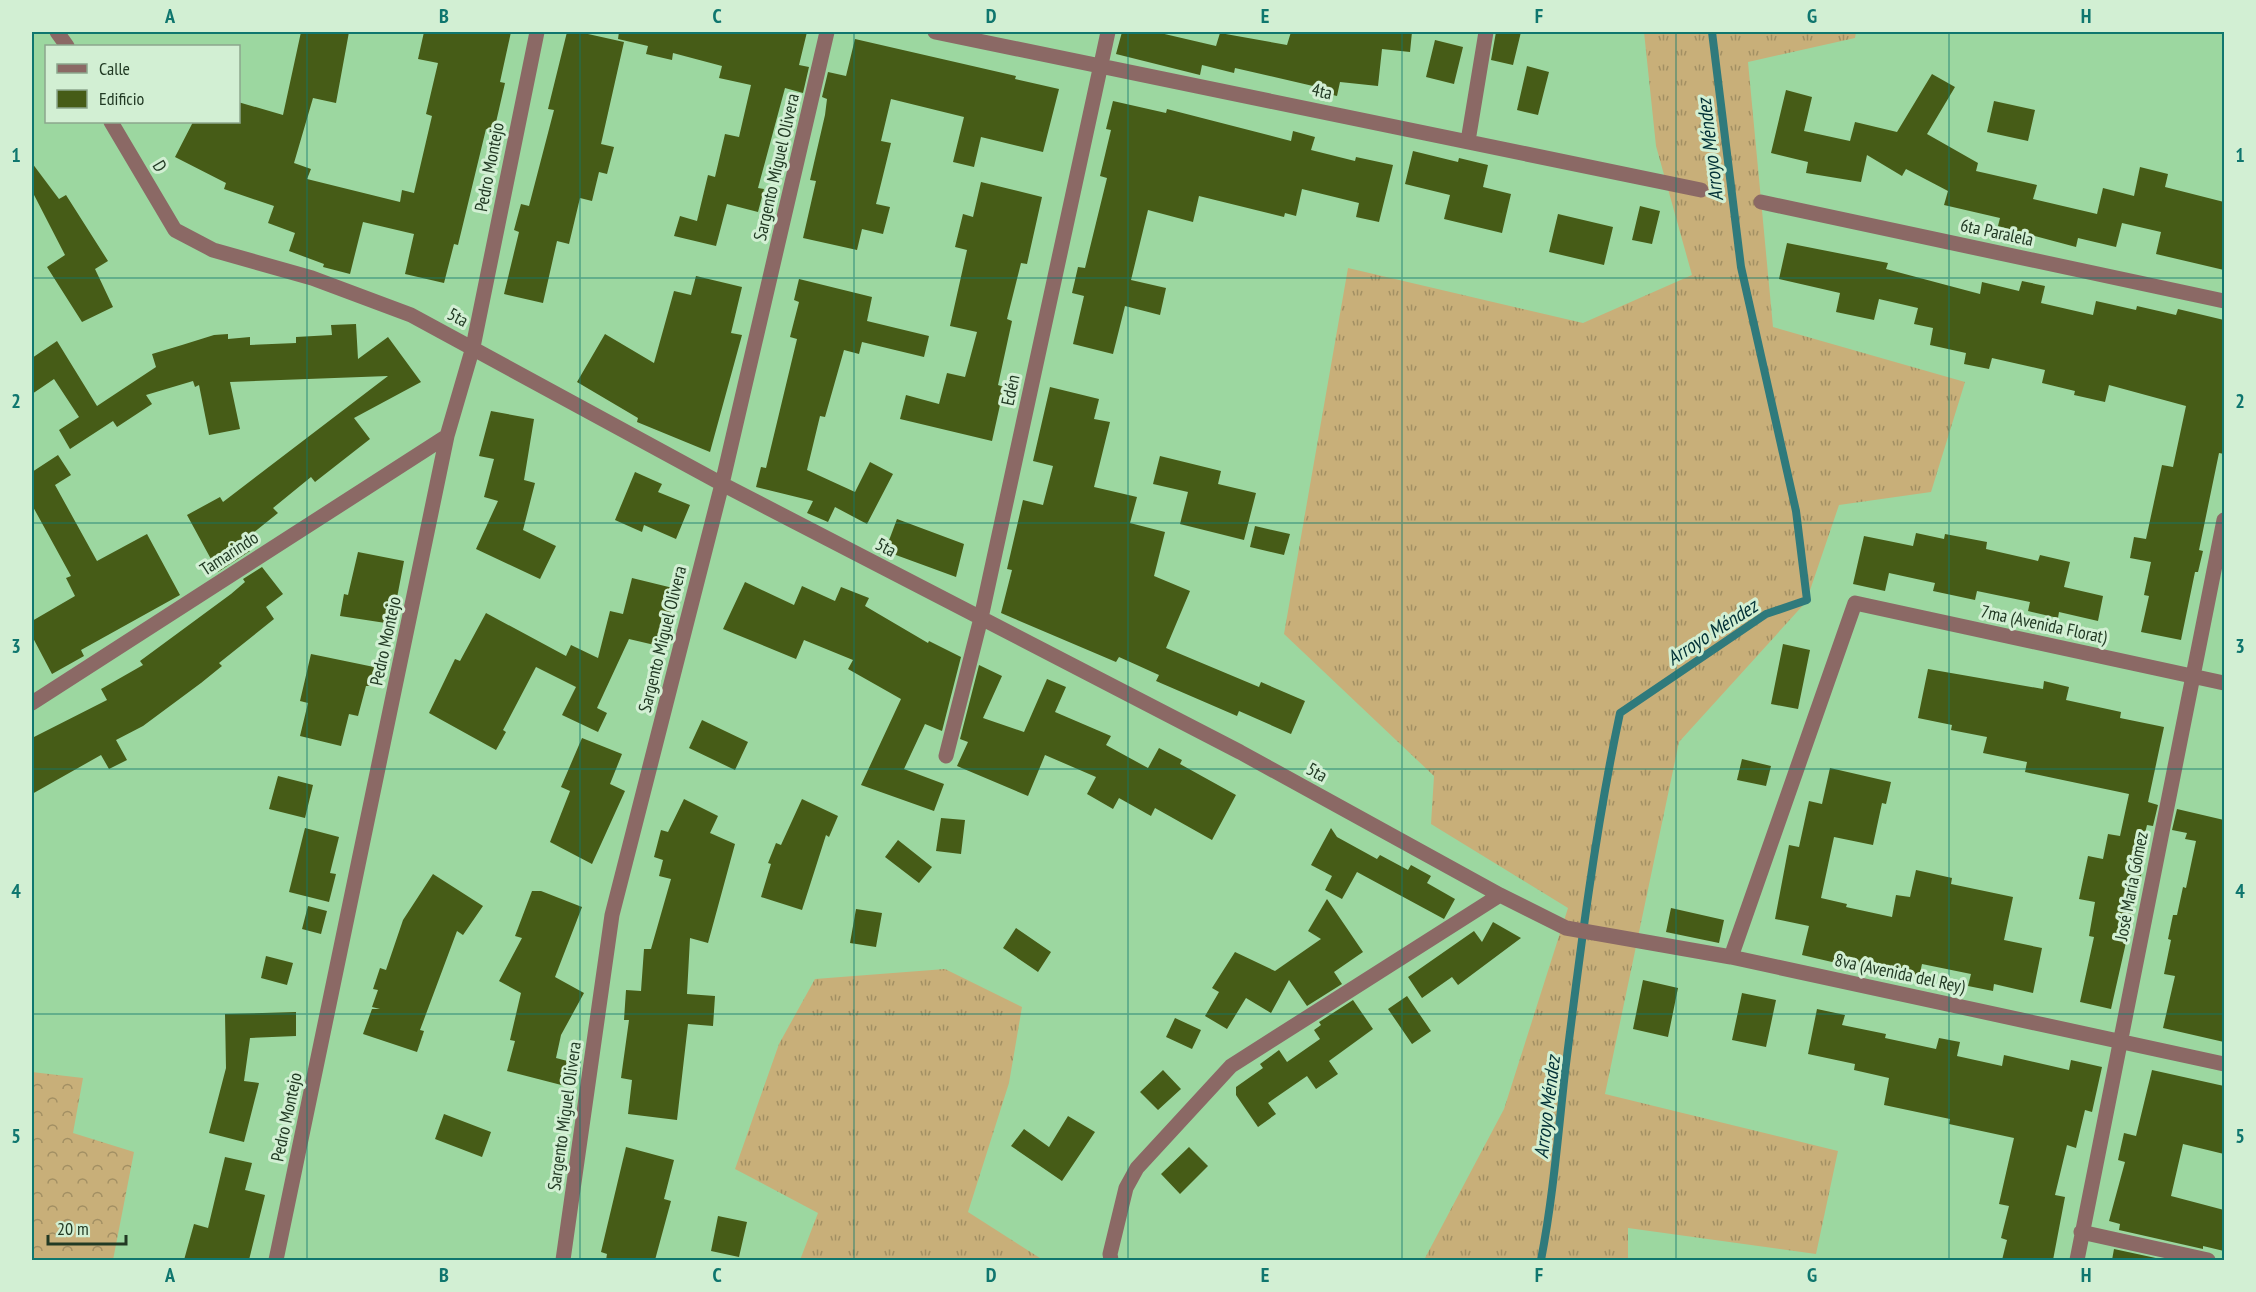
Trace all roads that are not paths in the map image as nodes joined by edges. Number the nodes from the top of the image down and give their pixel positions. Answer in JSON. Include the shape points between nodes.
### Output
{"nodes":[{"id":1,"x":57,"y":32,"type":"edge"},
{"id":2,"x":537,"y":32,"type":"edge"},
{"id":3,"x":827,"y":32,"type":"edge"},
{"id":4,"x":935,"y":32,"type":"edge"},
{"id":5,"x":1108,"y":32,"type":"edge"},
{"id":6,"x":1486,"y":32,"type":"edge"},
{"id":7,"x":66,"y":45,"type":"edge"},
{"id":8,"x":1101,"y":65,"type":"junction"},
{"id":9,"x":112,"y":123,"type":"edge"},
{"id":10,"x":1468,"y":141,"type":"junction"},
{"id":11,"x":1701,"y":190,"type":"dead end"},
{"id":12,"x":1761,"y":202,"type":"dead end"},
{"id":13,"x":175,"y":230,"type":"joint"},
{"id":14,"x":2224,"y":301,"type":"edge"},
{"id":15,"x":473,"y":347,"type":"junction"},
{"id":16,"x":447,"y":436,"type":"junction"},
{"id":17,"x":722,"y":484,"type":"junction"},
{"id":18,"x":2224,"y":520,"type":"edge"},
{"id":19,"x":981,"y":618,"type":"junction"},
{"id":20,"x":2193,"y":675,"type":"junction"},
{"id":21,"x":2224,"y":683,"type":"edge"},
{"id":22,"x":32,"y":703,"type":"edge"},
{"id":23,"x":946,"y":756,"type":"dead end"},
{"id":24,"x":1500,"y":895,"type":"junction"},
{"id":25,"x":1566,"y":928,"type":"joint"},
{"id":26,"x":1731,"y":957,"type":"junction"},
{"id":27,"x":2120,"y":1041,"type":"junction"},
{"id":28,"x":2224,"y":1064,"type":"edge"},
{"id":29,"x":2081,"y":1232,"type":"junction"},
{"id":30,"x":276,"y":1260,"type":"edge"},
{"id":31,"x":563,"y":1260,"type":"edge"},
{"id":32,"x":1111,"y":1260,"type":"edge"},
{"id":33,"x":2077,"y":1260,"type":"edge"},
{"id":34,"x":2208,"y":1260,"type":"edge"}],
"edges":[{"from":1,"to":7,"type":"street"},
{"from":2,"to":15,"type":"street","name":"Pedro Montejo"},
{"from":3,"to":17,"type":"street","name":"Sargento Miguel Olivera"},
{"from":4,"to":8,"type":"street","name":"4ta"},
{"from":5,"to":8,"type":"street","name":"Edén"},
{"from":6,"to":10,"type":"street"},
{"from":8,"to":10,"type":"street","name":"4ta"},
{"from":8,"to":19,"type":"street","name":"Edén"},
{"from":9,"to":13,"type":"street","name":"D"},
{"from":10,"to":11,"type":"street","name":"4ta"},
{"from":12,"to":14,"type":"street","name":"6ta Paralela"},
{"from":13,"to":15,"type":"street","name":"5ta","via":[[213,250],[312,278],[411,315]]},
{"from":15,"to":16,"type":"street","name":"Pedro Montejo"},
{"from":15,"to":17,"type":"street","name":"5ta"},
{"from":16,"to":22,"type":"street","name":"Tamarindo"},
{"from":16,"to":30,"type":"street","name":"Pedro Montejo"},
{"from":17,"to":19,"type":"street","name":"5ta"},
{"from":17,"to":31,"type":"street","name":"Sargento Miguel Olivera","via":[[612,915]]},
{"from":18,"to":20,"type":"street","name":"José María Gómez"},
{"from":19,"to":23,"type":"street","name":"Edén"},
{"from":19,"to":24,"type":"street","name":"5ta","via":[[1240,752]]},
{"from":20,"to":21,"type":"street","name":"7ma (Avenida Florat)"},
{"from":20,"to":26,"type":"street","name":"7ma (Avenida Florat)","via":[[1855,603]]},
{"from":20,"to":27,"type":"street","name":"José María Gómez"},
{"from":24,"to":25,"type":"street","name":"5ta"},
{"from":24,"to":32,"type":"street","via":[[1231,1066],[1137,1168],[1126,1188]]},
{"from":25,"to":26,"type":"street","name":"8va (Avenida del Rey)"},
{"from":26,"to":27,"type":"street","name":"8va (Avenida del Rey)"},
{"from":27,"to":28,"type":"street","name":"8va (Avenida del Rey)"},
{"from":27,"to":29,"type":"street","name":"José María Gómez"},
{"from":29,"to":33,"type":"street","name":"José María Gómez"},
{"from":29,"to":34,"type":"street"}]}
